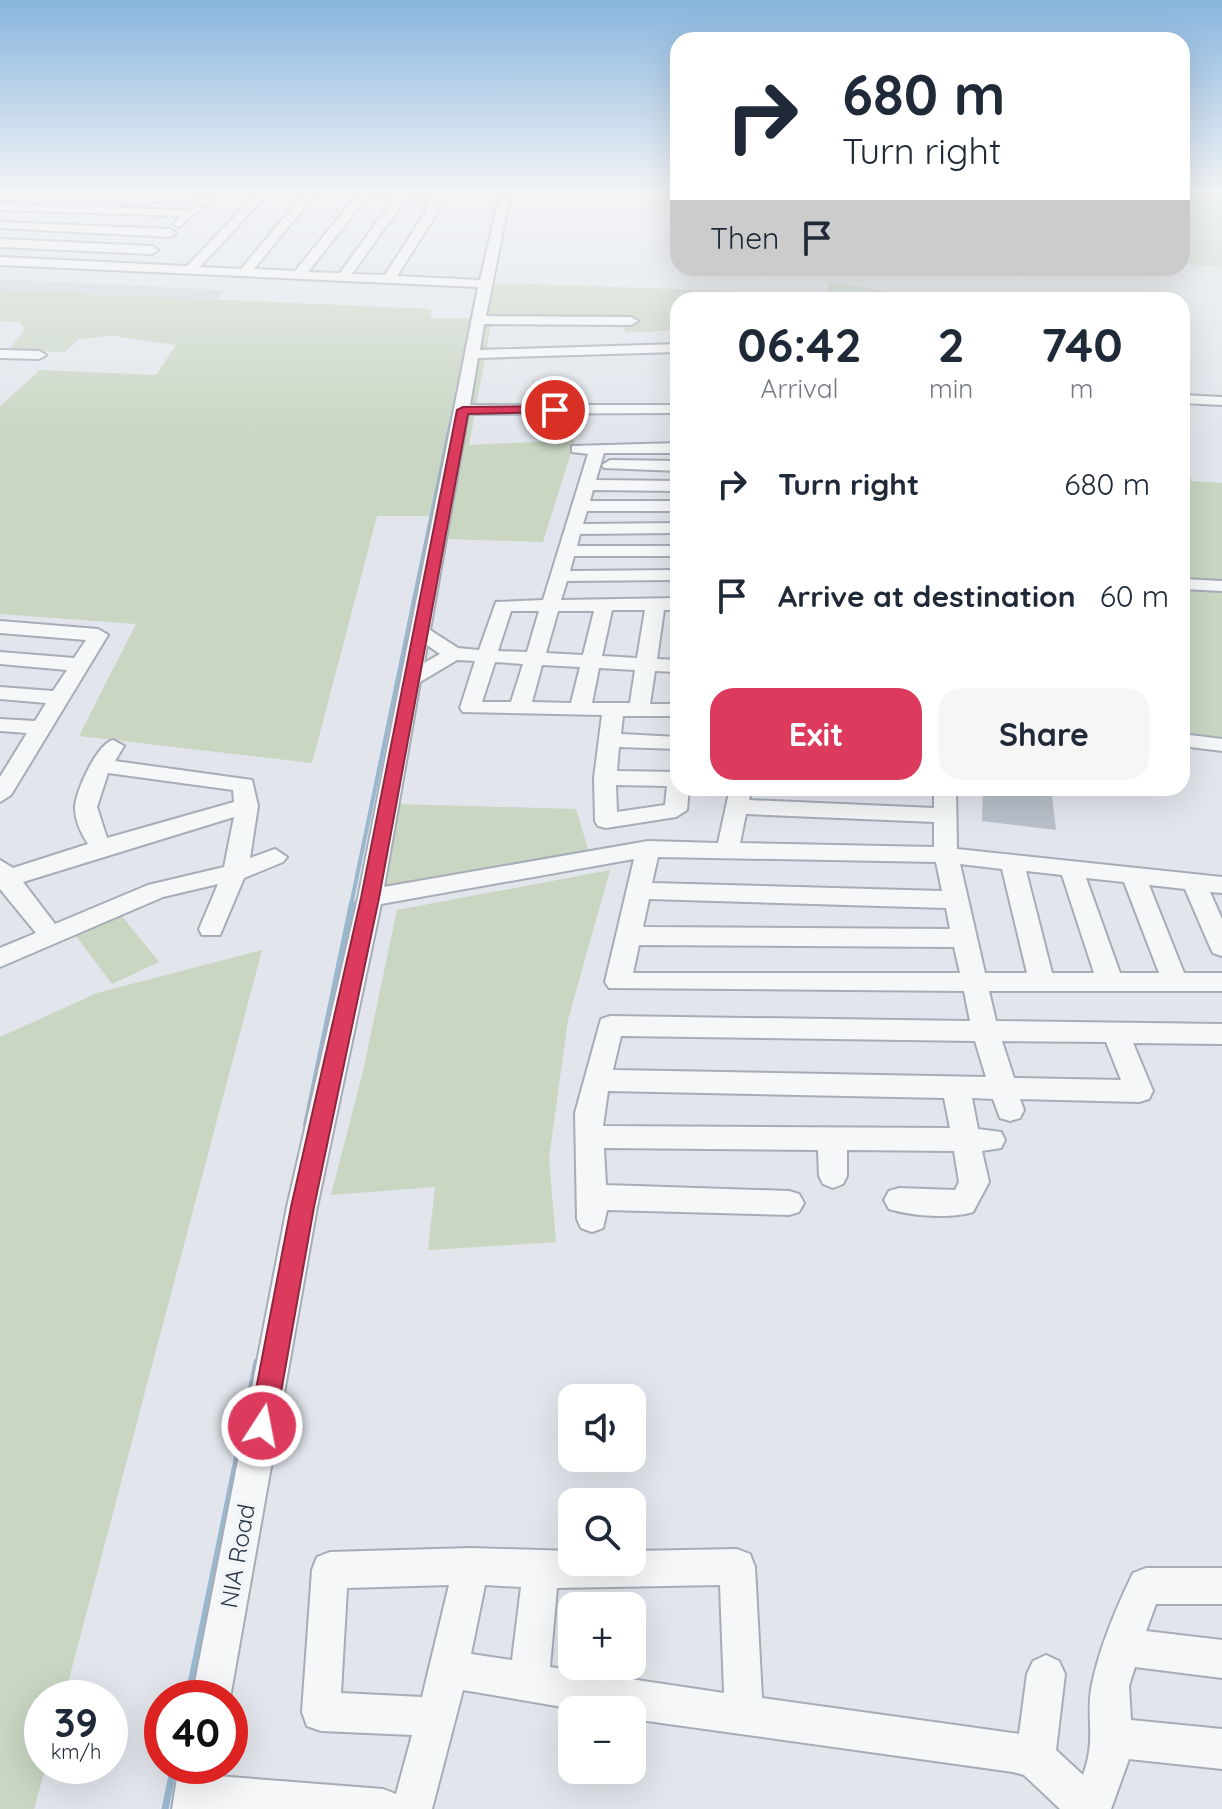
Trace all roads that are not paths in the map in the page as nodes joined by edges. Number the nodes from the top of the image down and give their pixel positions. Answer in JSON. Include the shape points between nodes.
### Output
{"nodes":[{"id":1,"x":270,"y":274,"type":"edge"},
{"id":2,"x":346,"y":274,"type":"edge"},
{"id":3,"x":392,"y":274,"type":"edge"},
{"id":4,"x":487,"y":274,"type":"edge"},
{"id":5,"x":298,"y":276,"type":"joint"},
{"id":6,"x":343,"y":278,"type":"junction"},
{"id":7,"x":388,"y":280,"type":"junction"},
{"id":8,"x":485,"y":284,"type":"junction"},
{"id":9,"x":631,"y":321,"type":"dead end"},
{"id":10,"x":624,"y":338,"type":"dead end"},
{"id":11,"x":479,"y":342,"type":"junction"},
{"id":12,"x":670,"y":349,"type":"edge"},
{"id":13,"x":0,"y":354,"type":"edge"},
{"id":14,"x":39,"y":355,"type":"dead end"},
{"id":15,"x":580,"y":355,"type":"junction"},
{"id":16,"x":670,"y":360,"type":"edge"},
{"id":17,"x":1190,"y":399,"type":"edge"},
{"id":18,"x":1222,"y":401,"type":"edge"},
{"id":19,"x":670,"y":409,"type":"edge"},
{"id":20,"x":463,"y":410,"type":"junction"},
{"id":21,"x":670,"y":449,"type":"edge"},
{"id":22,"x":589,"y":455,"type":"junction"},
{"id":23,"x":670,"y":465,"type":"edge"},
{"id":24,"x":586,"y":485,"type":"junction"},
{"id":25,"x":670,"y":486,"type":"edge"},
{"id":26,"x":579,"y":506,"type":"junction"},
{"id":27,"x":670,"y":506,"type":"edge"},
{"id":28,"x":670,"y":528,"type":"edge"},
{"id":29,"x":573,"y":529,"type":"junction"},
{"id":30,"x":566,"y":551,"type":"junction"},
{"id":31,"x":670,"y":551,"type":"edge"},
{"id":32,"x":670,"y":575,"type":"edge"},
{"id":33,"x":558,"y":576,"type":"junction"},
{"id":34,"x":1190,"y":584,"type":"edge"},
{"id":35,"x":1222,"y":586,"type":"edge"},
{"id":36,"x":670,"y":604,"type":"edge"},
{"id":37,"x":655,"y":605,"type":"junction"},
{"id":38,"x":604,"y":606,"type":"junction"},
{"id":39,"x":549,"y":607,"type":"junction"},
{"id":40,"x":0,"y":627,"type":"edge"},
{"id":41,"x":419,"y":631,"type":"junction"},
{"id":42,"x":453,"y":654,"type":"junction"},
{"id":43,"x":487,"y":655,"type":"junction"},
{"id":44,"x":0,"y":658,"type":"edge"},
{"id":45,"x":533,"y":658,"type":"junction"},
{"id":46,"x":592,"y":661,"type":"junction"},
{"id":47,"x":646,"y":664,"type":"junction"},
{"id":48,"x":82,"y":665,"type":"junction"},
{"id":49,"x":670,"y":666,"type":"edge"},
{"id":50,"x":410,"y":680,"type":"junction"},
{"id":51,"x":0,"y":693,"type":"edge"},
{"id":52,"x":61,"y":698,"type":"junction"},
{"id":53,"x":520,"y":707,"type":"junction"},
{"id":54,"x":580,"y":709,"type":"junction"},
{"id":55,"x":613,"y":710,"type":"junction"},
{"id":56,"x":639,"y":710,"type":"junction"},
{"id":57,"x":670,"y":710,"type":"edge"},
{"id":58,"x":0,"y":725,"type":"edge"},
{"id":59,"x":42,"y":728,"type":"junction"},
{"id":60,"x":610,"y":740,"type":"junction"},
{"id":61,"x":1190,"y":741,"type":"edge"},
{"id":62,"x":670,"y":743,"type":"edge"},
{"id":63,"x":1222,"y":745,"type":"edge"},
{"id":64,"x":8,"y":771,"type":"edge"},
{"id":65,"x":605,"y":778,"type":"junction"},
{"id":66,"x":670,"y":781,"type":"edge"},
{"id":67,"x":0,"y":795,"type":"edge"},
{"id":68,"x":677,"y":796,"type":"edge"},
{"id":69,"x":945,"y":796,"type":"edge"},
{"id":70,"x":738,"y":798,"type":"edge"},
{"id":71,"x":247,"y":806,"type":"junction"},
{"id":72,"x":944,"y":815,"type":"junction"},
{"id":73,"x":101,"y":847,"type":"junction"},
{"id":74,"x":648,"y":849,"type":"junction"},
{"id":75,"x":727,"y":852,"type":"junction"},
{"id":76,"x":946,"y":855,"type":"junction"},
{"id":77,"x":275,"y":857,"type":"dead end"},
{"id":78,"x":1011,"y":860,"type":"junction"},
{"id":79,"x":1071,"y":867,"type":"junction"},
{"id":80,"x":237,"y":872,"type":"junction"},
{"id":81,"x":1133,"y":874,"type":"junction"},
{"id":82,"x":2,"y":876,"type":"edge"},
{"id":83,"x":1193,"y":881,"type":"junction"},
{"id":84,"x":1222,"y":885,"type":"edge"},
{"id":85,"x":639,"y":891,"type":"junction"},
{"id":86,"x":370,"y":898,"type":"junction"},
{"id":87,"x":957,"y":900,"type":"junction"},
{"id":88,"x":211,"y":929,"type":"dead end"},
{"id":89,"x":51,"y":936,"type":"junction"},
{"id":90,"x":629,"y":936,"type":"junction"},
{"id":91,"x":965,"y":938,"type":"junction"},
{"id":92,"x":1222,"y":947,"type":"edge"},
{"id":93,"x":0,"y":958,"type":"edge"},
{"id":94,"x":1042,"y":982,"type":"junction"},
{"id":95,"x":1110,"y":982,"type":"junction"},
{"id":96,"x":1175,"y":982,"type":"junction"},
{"id":97,"x":1222,"y":982,"type":"edge"},
{"id":98,"x":974,"y":984,"type":"junction"},
{"id":99,"x":985,"y":1030,"type":"junction"},
{"id":100,"x":1115,"y":1031,"type":"junction"},
{"id":101,"x":1222,"y":1034,"type":"edge"},
{"id":102,"x":597,"y":1080,"type":"junction"},
{"id":103,"x":956,"y":1087,"type":"junction"},
{"id":104,"x":1007,"y":1099,"type":"junction"},
{"id":105,"x":589,"y":1137,"type":"junction"},
{"id":106,"x":832,"y":1139,"type":"junction"},
{"id":107,"x":979,"y":1140,"type":"junction"},
{"id":108,"x":833,"y":1176,"type":"dead end"},
{"id":109,"x":899,"y":1200,"type":"dead end"},
{"id":110,"x":789,"y":1203,"type":"dead end"},
{"id":111,"x":471,"y":1566,"type":"junction"},
{"id":112,"x":541,"y":1570,"type":"junction"},
{"id":113,"x":1222,"y":1586,"type":"edge"},
{"id":114,"x":1122,"y":1647,"type":"junction"},
{"id":115,"x":1222,"y":1659,"type":"edge"},
{"id":116,"x":449,"y":1669,"type":"junction"},
{"id":117,"x":1046,"y":1674,"type":"dead end"},
{"id":118,"x":214,"y":1680,"type":"edge"},
{"id":119,"x":529,"y":1682,"type":"junction"},
{"id":120,"x":744,"y":1716,"type":"junction"},
{"id":121,"x":436,"y":1717,"type":"junction"},
{"id":122,"x":1112,"y":1738,"type":"junction"},
{"id":123,"x":1222,"y":1749,"type":"edge"},
{"id":124,"x":1035,"y":1758,"type":"junction"},
{"id":125,"x":194,"y":1790,"type":"edge"},
{"id":126,"x":280,"y":1804,"type":"edge"},
{"id":127,"x":383,"y":1809,"type":"edge"},
{"id":128,"x":412,"y":1809,"type":"edge"},
{"id":129,"x":1090,"y":1809,"type":"edge"}],
"edges":[{"from":1,"to":5,"type":"street"},
{"from":2,"to":6,"type":"street"},
{"from":3,"to":7,"type":"street"},
{"from":4,"to":8,"type":"street","name":"NIA Road"},
{"from":5,"to":6,"type":"street"},
{"from":6,"to":7,"type":"street"},
{"from":7,"to":8,"type":"street"},
{"from":8,"to":11,"type":"street","name":"NIA Road"},
{"from":9,"to":11,"type":"street"},
{"from":10,"to":11,"type":"street"},
{"from":11,"to":15,"type":"street","via":[[491,360]]},
{"from":11,"to":20,"type":"street","name":"NIA Road"},
{"from":12,"to":15,"type":"street"},
{"from":13,"to":14,"type":"street"},
{"from":15,"to":16,"type":"street"},
{"from":17,"to":18,"type":"street"},
{"from":19,"to":20,"type":"street"},
{"from":20,"to":41,"type":"street","name":"NIA Road"},
{"from":21,"to":22,"type":"street"},
{"from":22,"to":23,"type":"street"},
{"from":22,"to":24,"type":"street"},
{"from":24,"to":25,"type":"street"},
{"from":24,"to":26,"type":"street"},
{"from":26,"to":27,"type":"street"},
{"from":26,"to":29,"type":"street"},
{"from":28,"to":29,"type":"street"},
{"from":29,"to":30,"type":"street"},
{"from":30,"to":31,"type":"street"},
{"from":30,"to":33,"type":"street"},
{"from":32,"to":33,"type":"street"},
{"from":33,"to":39,"type":"street"},
{"from":34,"to":35,"type":"street"},
{"from":36,"to":37,"type":"street"},
{"from":37,"to":38,"type":"street"},
{"from":37,"to":47,"type":"street"},
{"from":38,"to":39,"type":"street"},
{"from":38,"to":46,"type":"street"},
{"from":39,"to":43,"type":"street","via":[[503,606]]},
{"from":39,"to":45,"type":"street"},
{"from":40,"to":48,"type":"street","via":[[98,635]]},
{"from":41,"to":42,"type":"street"},
{"from":41,"to":50,"type":"street","name":"NIA Road"},
{"from":42,"to":43,"type":"street"},
{"from":42,"to":50,"type":"street"},
{"from":43,"to":45,"type":"street"},
{"from":43,"to":53,"type":"street","via":[[470,708]]},
{"from":44,"to":48,"type":"street"},
{"from":45,"to":46,"type":"street"},
{"from":45,"to":53,"type":"street"},
{"from":46,"to":47,"type":"street"},
{"from":46,"to":54,"type":"street"},
{"from":47,"to":49,"type":"street"},
{"from":47,"to":56,"type":"street"},
{"from":48,"to":52,"type":"street"},
{"from":50,"to":86,"type":"street","name":"NIA Road"},
{"from":51,"to":52,"type":"street"},
{"from":52,"to":59,"type":"street"},
{"from":53,"to":54,"type":"street"},
{"from":54,"to":55,"type":"street"},
{"from":55,"to":56,"type":"street"},
{"from":55,"to":60,"type":"street"},
{"from":56,"to":57,"type":"street"},
{"from":58,"to":59,"type":"street"},
{"from":59,"to":64,"type":"street"},
{"from":60,"to":62,"type":"street"},
{"from":60,"to":65,"type":"street"},
{"from":61,"to":63,"type":"street"},
{"from":64,"to":67,"type":"street"},
{"from":65,"to":66,"type":"street"},
{"from":65,"to":68,"type":"street","via":[[606,821],[676,810]]},
{"from":69,"to":72,"type":"street"},
{"from":70,"to":72,"type":"street"},
{"from":70,"to":75,"type":"street"},
{"from":71,"to":73,"type":"street"},
{"from":71,"to":73,"type":"street","via":[[244,785],[108,756],[84,801],[86,826]]},
{"from":71,"to":80,"type":"street"},
{"from":72,"to":76,"type":"street"},
{"from":73,"to":82,"type":"street"},
{"from":74,"to":75,"type":"street"},
{"from":74,"to":85,"type":"street"},
{"from":74,"to":86,"type":"street"},
{"from":75,"to":76,"type":"street"},
{"from":76,"to":78,"type":"street"},
{"from":76,"to":87,"type":"street"},
{"from":77,"to":80,"type":"street"},
{"from":78,"to":79,"type":"street"},
{"from":78,"to":94,"type":"street"},
{"from":79,"to":81,"type":"street"},
{"from":79,"to":95,"type":"street"},
{"from":80,"to":88,"type":"street"},
{"from":80,"to":89,"type":"street","via":[[156,891]]},
{"from":81,"to":83,"type":"street"},
{"from":81,"to":96,"type":"street"},
{"from":82,"to":89,"type":"street"},
{"from":83,"to":84,"type":"street"},
{"from":83,"to":92,"type":"street"},
{"from":85,"to":87,"type":"street"},
{"from":85,"to":90,"type":"street"},
{"from":86,"to":118,"type":"street","name":"NIA Road","via":[[302,1207]]},
{"from":87,"to":91,"type":"street"},
{"from":89,"to":93,"type":"street"},
{"from":90,"to":91,"type":"street"},
{"from":90,"to":98,"type":"street","via":[[618,982]]},
{"from":91,"to":98,"type":"street"},
{"from":94,"to":95,"type":"street"},
{"from":94,"to":98,"type":"street"},
{"from":95,"to":96,"type":"street"},
{"from":96,"to":97,"type":"street"},
{"from":98,"to":99,"type":"street"},
{"from":99,"to":100,"type":"street"},
{"from":99,"to":102,"type":"street","via":[[610,1026]]},
{"from":99,"to":104,"type":"street"},
{"from":100,"to":101,"type":"street"},
{"from":100,"to":104,"type":"street","via":[[1139,1091]]},
{"from":102,"to":103,"type":"street"},
{"from":102,"to":105,"type":"street"},
{"from":103,"to":104,"type":"street"},
{"from":103,"to":107,"type":"street"},
{"from":105,"to":106,"type":"street"},
{"from":105,"to":110,"type":"street","via":[[592,1208]]},
{"from":106,"to":107,"type":"street"},
{"from":106,"to":108,"type":"street"},
{"from":107,"to":109,"type":"street","via":[[974,1182],[963,1203]]},
{"from":111,"to":112,"type":"street"},
{"from":111,"to":116,"type":"street"},
{"from":111,"to":121,"type":"street","via":[[330,1570],[321,1712]]},
{"from":112,"to":119,"type":"street"},
{"from":112,"to":120,"type":"street","via":[[737,1567]]},
{"from":113,"to":114,"type":"street","via":[[1146,1586]]},
{"from":114,"to":115,"type":"street"},
{"from":114,"to":122,"type":"street","via":[[1110,1686]]},
{"from":116,"to":119,"type":"street"},
{"from":116,"to":121,"type":"street"},
{"from":117,"to":124,"type":"street"},
{"from":119,"to":120,"type":"street"},
{"from":120,"to":124,"type":"street"},
{"from":121,"to":128,"type":"street"},
{"from":122,"to":123,"type":"street"},
{"from":122,"to":129,"type":"street"},
{"from":124,"to":129,"type":"street"},
{"from":125,"to":126,"type":"street"},
{"from":126,"to":127,"type":"street"}]}
